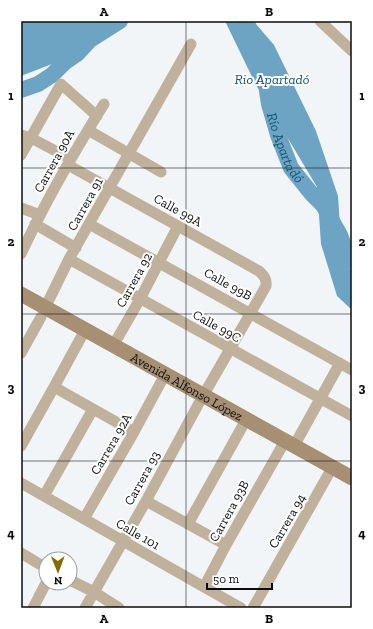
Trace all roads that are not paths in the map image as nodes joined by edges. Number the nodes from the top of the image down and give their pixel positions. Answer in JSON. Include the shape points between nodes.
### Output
{"nodes":[{"id":1,"x":320,"y":21,"type":"edge"},
{"id":2,"x":191,"y":44,"type":"dead end"},
{"id":3,"x":352,"y":51,"type":"edge"},
{"id":4,"x":104,"y":104,"type":"dead end"},
{"id":5,"x":97,"y":116,"type":"junction"},
{"id":6,"x":88,"y":130,"type":"junction"},
{"id":7,"x":26,"y":137,"type":"edge"},
{"id":8,"x":129,"y":153,"type":"junction"},
{"id":9,"x":21,"y":155,"type":"edge"},
{"id":10,"x":70,"y":162,"type":"junction"},
{"id":11,"x":161,"y":172,"type":"dead end"},
{"id":12,"x":110,"y":188,"type":"junction"},
{"id":13,"x":21,"y":208,"type":"edge"},
{"id":14,"x":37,"y":220,"type":"junction"},
{"id":15,"x":90,"y":224,"type":"junction"},
{"id":16,"x":178,"y":226,"type":"junction"},
{"id":17,"x":76,"y":248,"type":"junction"},
{"id":18,"x":21,"y":254,"type":"edge"},
{"id":19,"x":70,"y":259,"type":"junction"},
{"id":20,"x":160,"y":262,"type":"junction"},
{"id":21,"x":266,"y":286,"type":"joint"},
{"id":22,"x":21,"y":294,"type":"edge"},
{"id":23,"x":140,"y":299,"type":"junction"},
{"id":24,"x":21,"y":306,"type":"edge"},
{"id":25,"x":43,"y":312,"type":"junction"},
{"id":26,"x":251,"y":313,"type":"junction"},
{"id":27,"x":83,"y":334,"type":"junction"},
{"id":28,"x":113,"y":346,"type":"junction"},
{"id":29,"x":230,"y":349,"type":"junction"},
{"id":30,"x":21,"y":353,"type":"edge"},
{"id":31,"x":340,"y":363,"type":"junction"},
{"id":32,"x":352,"y":370,"type":"edge"},
{"id":33,"x":161,"y":382,"type":"junction"},
{"id":34,"x":54,"y":387,"type":"junction"},
{"id":35,"x":321,"y":399,"type":"junction"},
{"id":36,"x":201,"y":400,"type":"junction"},
{"id":37,"x":93,"y":409,"type":"junction"},
{"id":38,"x":352,"y":416,"type":"edge"},
{"id":39,"x":242,"y":427,"type":"junction"},
{"id":40,"x":25,"y":432,"type":"edge"},
{"id":41,"x":134,"y":432,"type":"junction"},
{"id":42,"x":21,"y":446,"type":"edge"},
{"id":43,"x":287,"y":447,"type":"junction"},
{"id":44,"x":331,"y":471,"type":"junction"},
{"id":45,"x":352,"y":478,"type":"edge"},
{"id":46,"x":21,"y":483,"type":"edge"},
{"id":47,"x":352,"y":488,"type":"edge"},
{"id":48,"x":44,"y":496,"type":"junction"},
{"id":49,"x":146,"y":500,"type":"junction"},
{"id":50,"x":84,"y":519,"type":"junction"},
{"id":51,"x":188,"y":524,"type":"junction"},
{"id":52,"x":123,"y":542,"type":"junction"},
{"id":53,"x":226,"y":545,"type":"junction"},
{"id":54,"x":21,"y":553,"type":"edge"},
{"id":55,"x":38,"y":563,"type":"edge"},
{"id":56,"x":78,"y":584,"type":"edge"},
{"id":57,"x":204,"y":587,"type":"junction"},
{"id":58,"x":42,"y":591,"type":"edge"},
{"id":59,"x":94,"y":592,"type":"junction"},
{"id":60,"x":33,"y":608,"type":"edge"},
{"id":61,"x":85,"y":608,"type":"edge"},
{"id":62,"x":119,"y":608,"type":"edge"},
{"id":63,"x":241,"y":608,"type":"edge"},
{"id":64,"x":253,"y":608,"type":"edge"}],
"edges":[{"from":1,"to":3,"type":"street"},
{"from":2,"to":8,"type":"street","name":"Carrera 91"},
{"from":4,"to":5,"type":"street","name":"Carrera 90A"},
{"from":5,"to":6,"type":"street","name":"Carrera 90A"},
{"from":5,"to":7,"type":"street","via":[[61,84]]},
{"from":6,"to":8,"type":"street"},
{"from":6,"to":10,"type":"street","name":"Carrera 90A"},
{"from":7,"to":9,"type":"street"},
{"from":7,"to":10,"type":"street","name":"Calle 99A"},
{"from":8,"to":11,"type":"street"},
{"from":8,"to":12,"type":"street","name":"Carrera 91"},
{"from":10,"to":12,"type":"street","name":"Calle 99A"},
{"from":10,"to":14,"type":"street","name":"Carrera 90A"},
{"from":12,"to":15,"type":"street","name":"Carrera 91"},
{"from":12,"to":16,"type":"street","name":"Calle 99A"},
{"from":13,"to":14,"type":"street"},
{"from":14,"to":17,"type":"street"},
{"from":14,"to":18,"type":"street","name":"Carrera 90A"},
{"from":15,"to":17,"type":"street","name":"Carrera 91"},
{"from":15,"to":20,"type":"street","name":"Calle 99B"},
{"from":16,"to":20,"type":"street","name":"Carrera 92"},
{"from":16,"to":21,"type":"street","name":"Calle 99A","via":[[259,271],[265,278]]},
{"from":17,"to":19,"type":"street","name":"Carrera 91"},
{"from":19,"to":23,"type":"street","name":"Calle 99C"},
{"from":19,"to":25,"type":"street","name":"Carrera 91"},
{"from":20,"to":23,"type":"street","name":"Carrera 92"},
{"from":20,"to":26,"type":"street","name":"Calle 99B"},
{"from":21,"to":26,"type":"street","name":"Carrera 93"},
{"from":22,"to":25,"type":"street","name":"Avenida Alfonso López"},
{"from":23,"to":28,"type":"street","name":"Carrera 92"},
{"from":23,"to":29,"type":"street","name":"Calle 99C"},
{"from":24,"to":25,"type":"street","name":"Avenida Alfonso López"},
{"from":25,"to":27,"type":"street","name":"Avenida Alfonso López"},
{"from":25,"to":30,"type":"street","name":"Carrera 91"},
{"from":26,"to":29,"type":"street","name":"Carrera 93"},
{"from":26,"to":31,"type":"street","name":"Calle 99B"},
{"from":27,"to":28,"type":"street","name":"Avenida Alfonso López"},
{"from":27,"to":33,"type":"street","name":"Avenida Alfonso López"},
{"from":27,"to":34,"type":"street"},
{"from":28,"to":36,"type":"street","name":"Avenida Alfonso López"},
{"from":29,"to":35,"type":"street","name":"Calle 99C"},
{"from":29,"to":36,"type":"street","name":"Carrera 93"},
{"from":31,"to":32,"type":"street","name":"Calle 99B"},
{"from":31,"to":35,"type":"street","name":"Carrera 93B"},
{"from":33,"to":36,"type":"street","name":"Avenida Alfonso López"},
{"from":33,"to":41,"type":"street","name":"Carrera 92A"},
{"from":34,"to":37,"type":"street"},
{"from":34,"to":40,"type":"street"},
{"from":35,"to":38,"type":"street","name":"Calle 99C"},
{"from":35,"to":43,"type":"street","name":"Carrera 93B"},
{"from":36,"to":39,"type":"street","name":"Avenida Alfonso López"},
{"from":36,"to":43,"type":"street","name":"Avenida Alfonso López"},
{"from":36,"to":49,"type":"street","name":"Carrera 93"},
{"from":37,"to":41,"type":"street"},
{"from":37,"to":48,"type":"street"},
{"from":39,"to":43,"type":"street","name":"Avenida Alfonso López"},
{"from":39,"to":51,"type":"street"},
{"from":40,"to":42,"type":"street"},
{"from":41,"to":50,"type":"street","name":"Carrera 92A"},
{"from":43,"to":44,"type":"street","name":"Avenida Alfonso López"},
{"from":43,"to":53,"type":"street","name":"Carrera 93B"},
{"from":44,"to":45,"type":"street","name":"Avenida Alfonso López"},
{"from":44,"to":47,"type":"street","name":"Avenida Alfonso López"},
{"from":44,"to":64,"type":"street","name":"Carrera 94"},
{"from":46,"to":48,"type":"street","name":"Calle 101"},
{"from":48,"to":50,"type":"street","name":"Calle 101"},
{"from":49,"to":51,"type":"street"},
{"from":49,"to":52,"type":"street","name":"Carrera 93"},
{"from":50,"to":52,"type":"street","name":"Calle 101"},
{"from":51,"to":53,"type":"street"},
{"from":52,"to":57,"type":"street","name":"Calle 101"},
{"from":52,"to":59,"type":"street","name":"Carrera 93"},
{"from":53,"to":57,"type":"street","name":"Carrera 93B"},
{"from":54,"to":55,"type":"street"},
{"from":56,"to":59,"type":"street"},
{"from":57,"to":63,"type":"street","name":"Calle 101"},
{"from":58,"to":60,"type":"street"},
{"from":59,"to":61,"type":"street","name":"Carrera 93"},
{"from":59,"to":62,"type":"street"}]}
